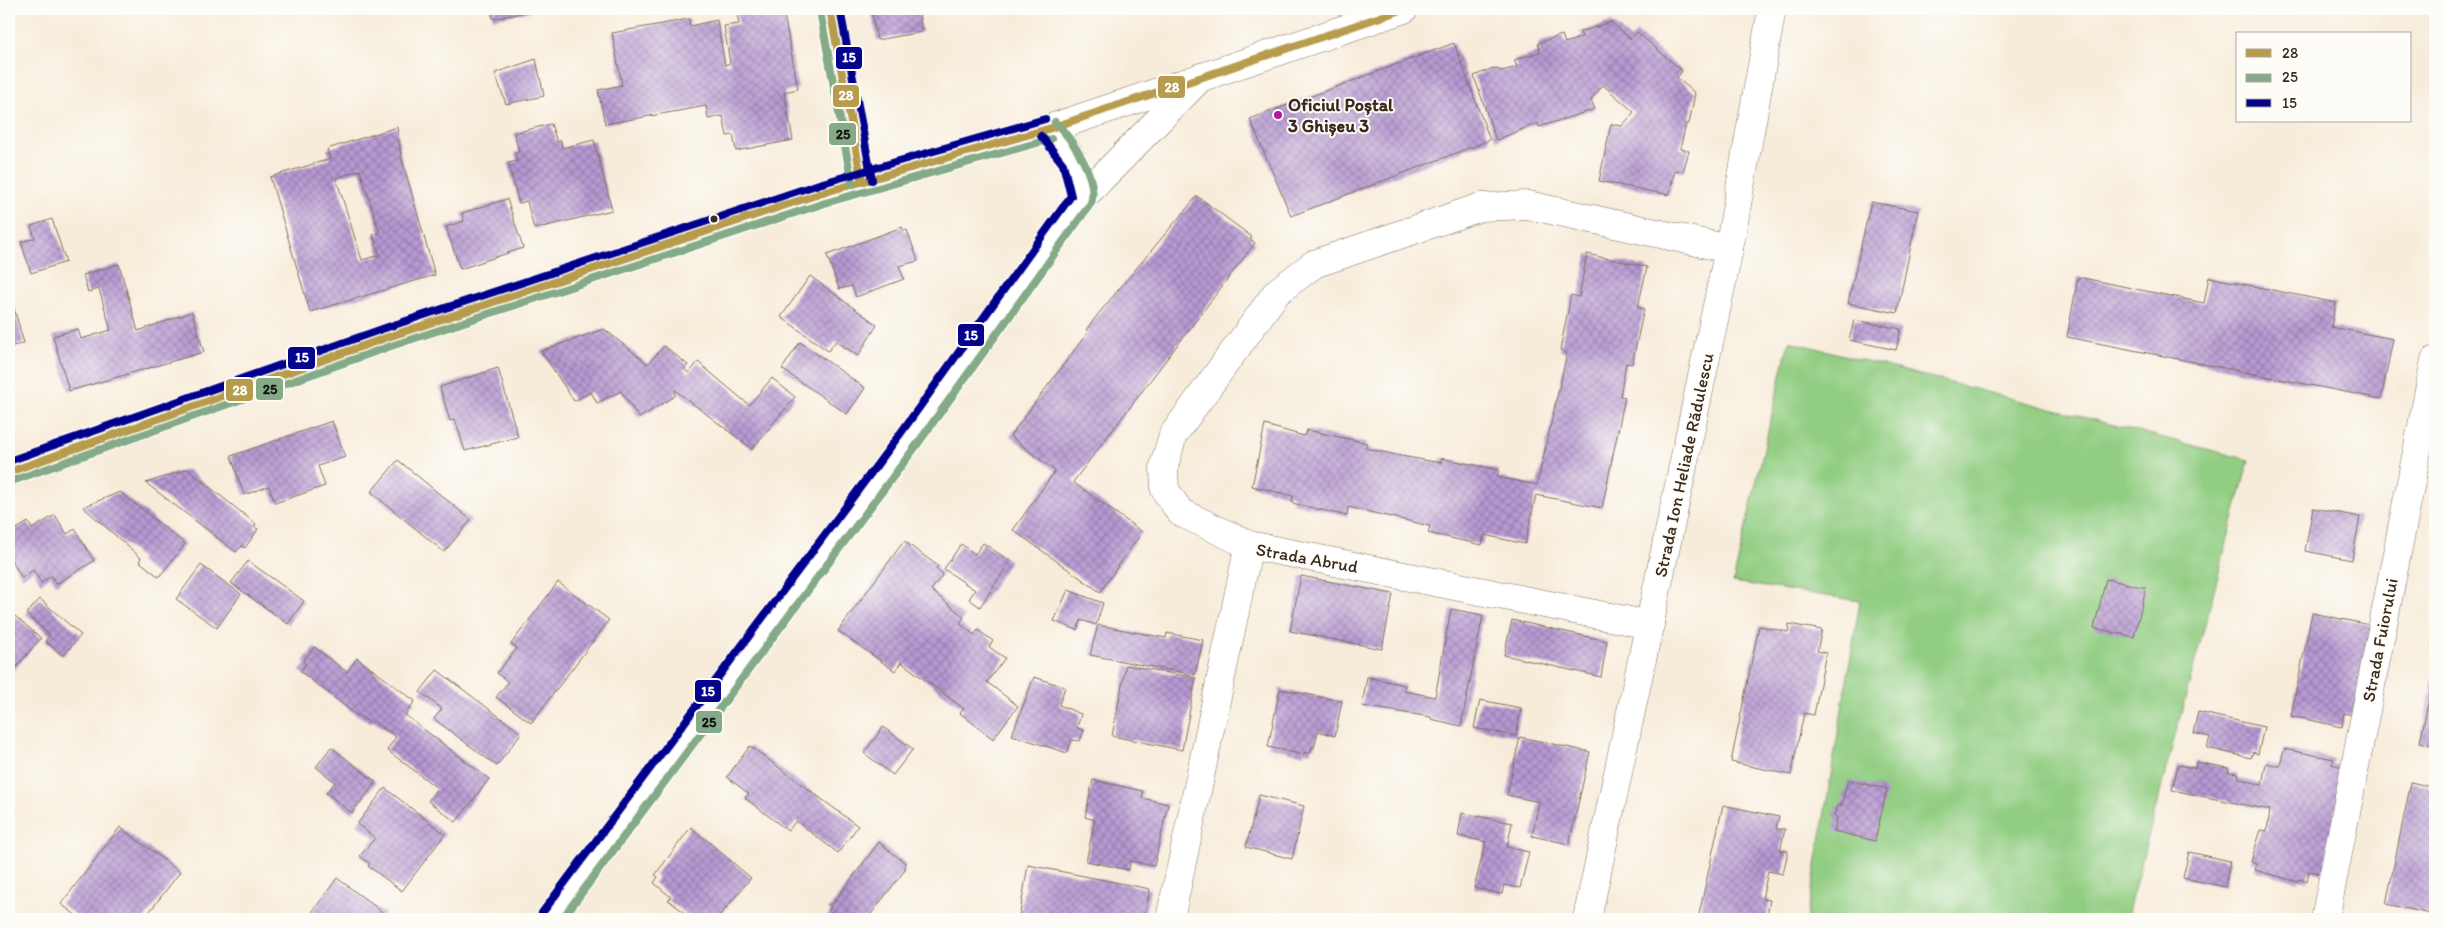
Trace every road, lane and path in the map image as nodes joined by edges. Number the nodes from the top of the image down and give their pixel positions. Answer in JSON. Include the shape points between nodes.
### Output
{"nodes":[{"id":1,"x":830,"y":9,"type":"edge"},
{"id":2,"x":1404,"y":9,"type":"edge"},
{"id":3,"x":1772,"y":9,"type":"edge"},
{"id":4,"x":1200,"y":77,"type":"junction"},
{"id":5,"x":1048,"y":129,"type":"junction"},
{"id":6,"x":862,"y":182,"type":"junction"},
{"id":7,"x":1082,"y":198,"type":"junction"},
{"id":8,"x":1729,"y":249,"type":"junction"},
{"id":9,"x":2435,"y":360,"type":"edge"},
{"id":10,"x":9,"y":472,"type":"edge"},
{"id":11,"x":1249,"y":546,"type":"junction"},
{"id":12,"x":1650,"y":625,"type":"junction"},
{"id":13,"x":550,"y":919,"type":"edge"},
{"id":14,"x":1170,"y":919,"type":"edge"},
{"id":15,"x":1587,"y":919,"type":"edge"},
{"id":16,"x":2324,"y":919,"type":"edge"}],
"edges":[{"from":1,"to":6,"type":"street"},
{"from":2,"to":4,"type":"street"},
{"from":3,"to":8,"type":"street","name":"Strada Ion Heliade Rădulescu"},
{"from":4,"to":5,"type":"street"},
{"from":4,"to":7,"type":"street"},
{"from":5,"to":6,"type":"street"},
{"from":5,"to":7,"type":"street","via":[[1064,144],[1077,167]]},
{"from":6,"to":10,"type":"street","via":[[388,337]]},
{"from":7,"to":13,"type":"street","via":[[908,440]]},
{"from":8,"to":11,"type":"street","via":[[1528,205],[1481,207],[1314,264],[1277,292],[1173,435],[1164,466],[1165,490],[1180,512]]},
{"from":8,"to":12,"type":"street","name":"Strada Ion Heliade Rădulescu"},
{"from":9,"to":16,"type":"street","name":"Strada Fuiorului"},
{"from":11,"to":12,"type":"street","name":"Strada Abrud"},
{"from":11,"to":14,"type":"street","name":"Strada Abrud"},
{"from":12,"to":15,"type":"street","name":"Strada Ion Heliade Rădulescu"}]}
